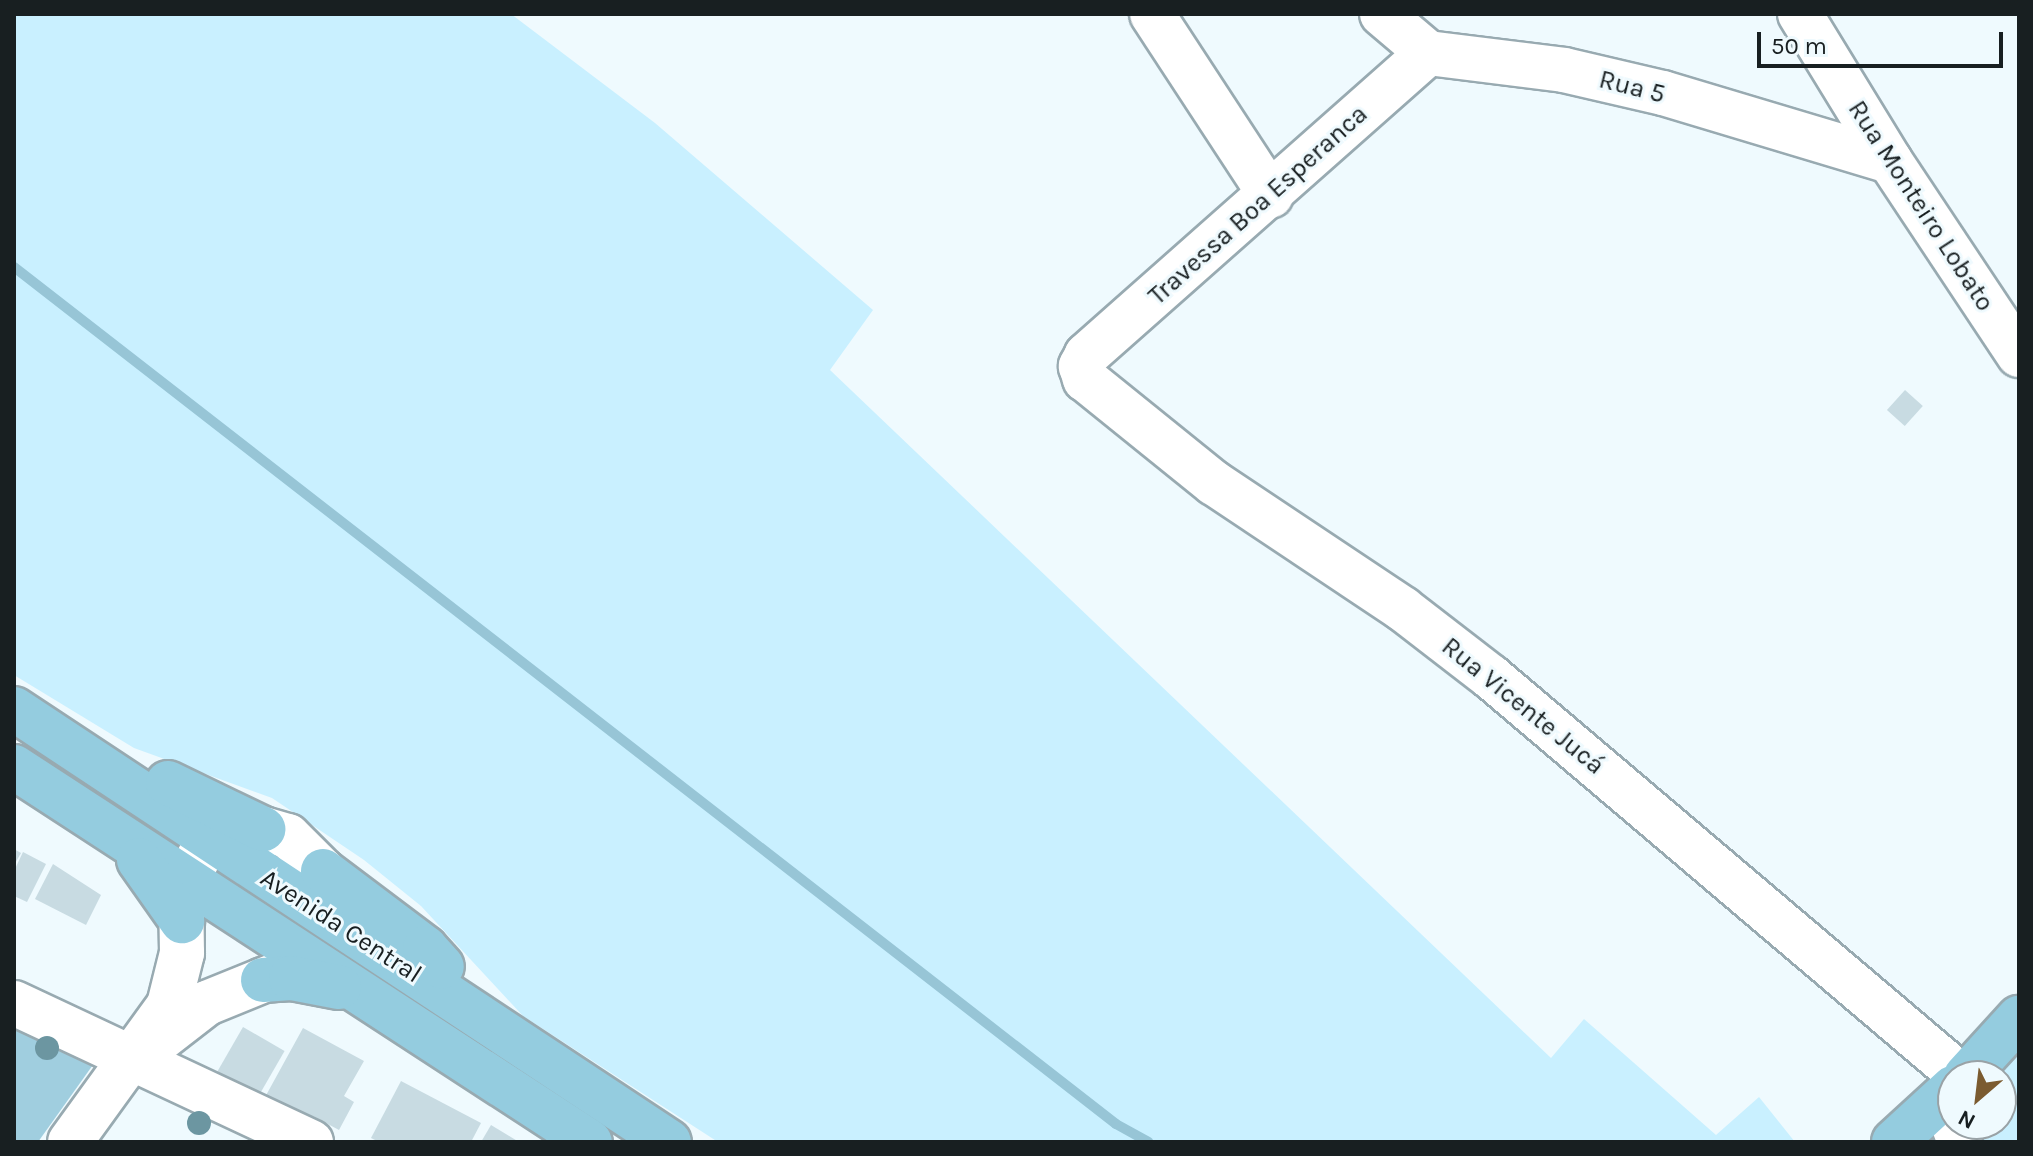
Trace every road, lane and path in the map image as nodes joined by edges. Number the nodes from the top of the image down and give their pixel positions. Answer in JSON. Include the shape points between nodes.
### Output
{"nodes":[{"id":1,"x":1152,"y":14,"type":"edge"},
{"id":2,"x":1382,"y":14,"type":"edge"},
{"id":3,"x":1800,"y":14,"type":"edge"},
{"id":4,"x":1428,"y":53,"type":"junction"},
{"id":5,"x":1890,"y":161,"type":"junction"},
{"id":6,"x":1271,"y":196,"type":"junction"},
{"id":7,"x":1087,"y":355,"type":"joint"},
{"id":8,"x":2019,"y":355,"type":"edge"},
{"id":9,"x":14,"y":709,"type":"edge"},
{"id":10,"x":66,"y":743,"type":"junction"},
{"id":11,"x":14,"y":767,"type":"edge"},
{"id":12,"x":63,"y":798,"type":"junction"},
{"id":13,"x":263,"y":829,"type":"junction"},
{"id":14,"x":214,"y":841,"type":"junction"},
{"id":15,"x":323,"y":871,"type":"junction"},
{"id":16,"x":184,"y":878,"type":"junction"},
{"id":17,"x":182,"y":921,"type":"junction"},
{"id":18,"x":330,"y":921,"type":"junction"},
{"id":19,"x":308,"y":960,"type":"junction"},
{"id":20,"x":263,"y":980,"type":"junction"},
{"id":21,"x":362,"y":994,"type":"junction"},
{"id":22,"x":14,"y":1003,"type":"edge"},
{"id":23,"x":2019,"y":1018,"type":"edge"},
{"id":24,"x":512,"y":1036,"type":"junction"},
{"id":25,"x":1985,"y":1060,"type":"edge"},
{"id":26,"x":132,"y":1061,"type":"junction"},
{"id":27,"x":1937,"y":1082,"type":"edge"},
{"id":28,"x":1937,"y":1111,"type":"edge"},
{"id":29,"x":70,"y":1142,"type":"edge"},
{"id":30,"x":311,"y":1142,"type":"edge"},
{"id":31,"x":590,"y":1142,"type":"edge"},
{"id":32,"x":669,"y":1142,"type":"edge"},
{"id":33,"x":1894,"y":1142,"type":"edge"}],
"edges":[{"from":1,"to":6,"type":"street"},
{"from":2,"to":4,"type":"street"},
{"from":3,"to":5,"type":"street","name":"Rua Monteiro Lobato"},
{"from":4,"to":5,"type":"street","name":"Rua 5","via":[[1462,53],[1606,80]]},
{"from":4,"to":6,"type":"street","name":"Travessa Boa Esperanca"},
{"from":5,"to":8,"type":"street","name":"Rua Monteiro Lobato"},
{"from":6,"to":7,"type":"street","name":"Travessa Boa Esperanca"},
{"from":7,"to":27,"type":"street","name":"Rua Vicente Jucá","via":[[1081,366],[1085,379],[1214,483],[1381,593],[1491,677]]},
{"from":9,"to":10,"type":"main road","name":"Avenida Central"},
{"from":10,"to":13,"type":"main road","via":[[159,778]]},
{"from":10,"to":14,"type":"main road","name":"Avenida Central"},
{"from":11,"to":12,"type":"main road","name":"Avenida Central"},
{"from":12,"to":16,"type":"main road","name":"Avenida Central"},
{"from":12,"to":17,"type":"main road","via":[[130,850]]},
{"from":13,"to":14,"type":"street"},
{"from":13,"to":15,"type":"street","via":[[288,836]]},
{"from":14,"to":16,"type":"street"},
{"from":14,"to":18,"type":"main road","name":"Avenida Central"},
{"from":15,"to":18,"type":"street","via":[[331,895]]},
{"from":15,"to":24,"type":"main road","via":[[425,948]]},
{"from":16,"to":17,"type":"street"},
{"from":16,"to":19,"type":"main road","name":"Avenida Central"},
{"from":17,"to":20,"type":"street","via":[[202,959],[241,979]]},
{"from":17,"to":26,"type":"street","via":[[182,953],[169,1005]]},
{"from":18,"to":19,"type":"street"},
{"from":18,"to":24,"type":"main road","name":"Avenida Central"},
{"from":19,"to":20,"type":"street"},
{"from":19,"to":21,"type":"main road","name":"Avenida Central"},
{"from":20,"to":21,"type":"main road","via":[[315,980]]},
{"from":20,"to":26,"type":"street","via":[[181,1018]]},
{"from":21,"to":31,"type":"main road","name":"Avenida Central"},
{"from":22,"to":26,"type":"street"},
{"from":23,"to":25,"type":"main road"},
{"from":24,"to":32,"type":"main road","name":"Avenida Central"},
{"from":26,"to":29,"type":"street"},
{"from":26,"to":30,"type":"street"},
{"from":28,"to":33,"type":"main road"}]}
